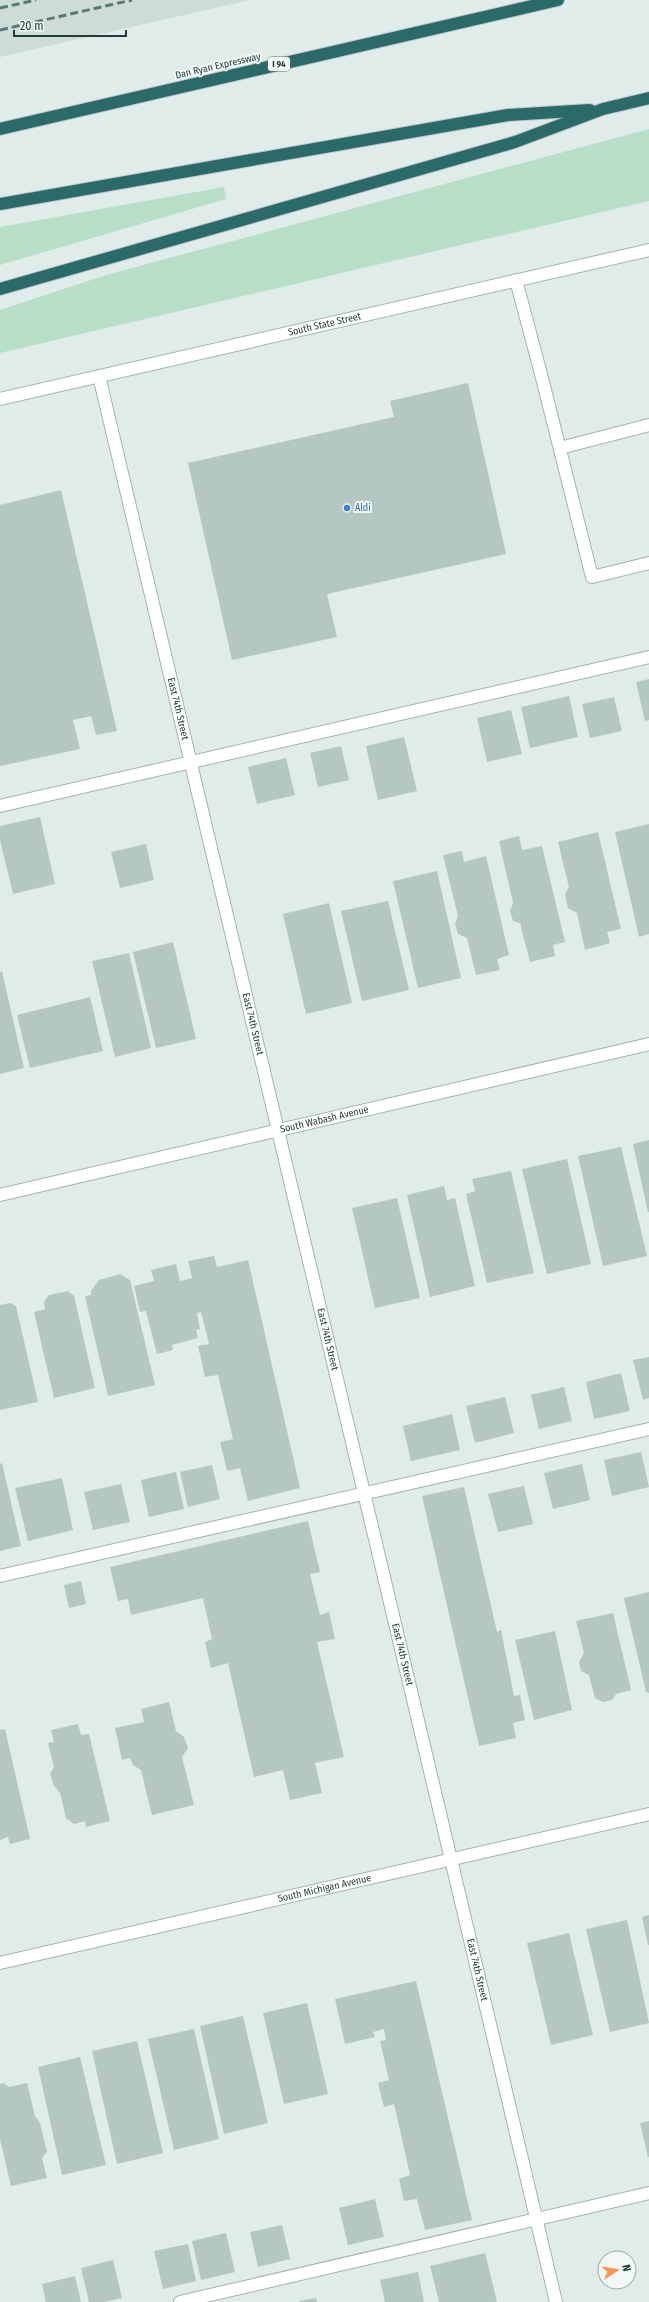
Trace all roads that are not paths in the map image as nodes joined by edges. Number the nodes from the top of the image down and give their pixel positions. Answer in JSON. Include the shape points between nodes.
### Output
{"nodes":[{"id":1,"x":558,"y":0,"type":"edge"},
{"id":2,"x":649,"y":98,"type":"edge"},
{"id":3,"x":603,"y":109,"type":"junction"},
{"id":4,"x":0,"y":129,"type":"edge"},
{"id":5,"x":0,"y":204,"type":"edge"},
{"id":6,"x":649,"y":250,"type":"edge"},
{"id":7,"x":516,"y":280,"type":"junction"},
{"id":8,"x":0,"y":289,"type":"edge"},
{"id":9,"x":100,"y":376,"type":"junction"},
{"id":10,"x":0,"y":399,"type":"edge"},
{"id":11,"x":649,"y":425,"type":"edge"},
{"id":12,"x":560,"y":448,"type":"junction"},
{"id":13,"x":649,"y":563,"type":"edge"},
{"id":14,"x":649,"y":657,"type":"edge"},
{"id":15,"x":191,"y":763,"type":"junction"},
{"id":16,"x":0,"y":806,"type":"edge"},
{"id":17,"x":649,"y":1044,"type":"edge"},
{"id":18,"x":278,"y":1130,"type":"junction"},
{"id":19,"x":0,"y":1195,"type":"edge"},
{"id":20,"x":649,"y":1429,"type":"edge"},
{"id":21,"x":365,"y":1495,"type":"junction"},
{"id":22,"x":0,"y":1576,"type":"edge"},
{"id":23,"x":649,"y":1814,"type":"edge"},
{"id":24,"x":451,"y":1861,"type":"junction"},
{"id":25,"x":0,"y":1962,"type":"edge"},
{"id":26,"x":649,"y":2194,"type":"edge"},
{"id":27,"x":536,"y":2219,"type":"junction"},
{"id":28,"x":180,"y":2302,"type":"edge"},
{"id":29,"x":556,"y":2302,"type":"edge"}],
"edges":[{"from":1,"to":4,"type":"highway","name":"Dan Ryan Expressway","number":"I 94"},
{"from":2,"to":3,"type":"highway"},
{"from":3,"to":5,"type":"highway","via":[[508,115]]},
{"from":3,"to":8,"type":"highway","via":[[514,142]]},
{"from":6,"to":7,"type":"street","name":"South State Street"},
{"from":7,"to":9,"type":"street","name":"South State Street"},
{"from":7,"to":12,"type":"street"},
{"from":9,"to":10,"type":"street","name":"South State Street"},
{"from":9,"to":15,"type":"street","name":"East 74th Street"},
{"from":11,"to":12,"type":"street"},
{"from":12,"to":13,"type":"street","via":[[592,577]]},
{"from":14,"to":15,"type":"street"},
{"from":15,"to":16,"type":"street"},
{"from":15,"to":18,"type":"street","name":"East 74th Street"},
{"from":17,"to":18,"type":"street","name":"South Wabash Avenue"},
{"from":18,"to":19,"type":"street","name":"South Wabash Avenue"},
{"from":18,"to":21,"type":"street","name":"East 74th Street"},
{"from":20,"to":21,"type":"street"},
{"from":21,"to":22,"type":"street"},
{"from":21,"to":24,"type":"street","name":"East 74th Street"},
{"from":23,"to":24,"type":"street","name":"South Michigan Avenue"},
{"from":24,"to":25,"type":"street","name":"South Michigan Avenue"},
{"from":24,"to":27,"type":"street","name":"East 74th Street"},
{"from":26,"to":27,"type":"street"},
{"from":27,"to":28,"type":"street"},
{"from":27,"to":29,"type":"street","name":"East 74th Street"}]}
